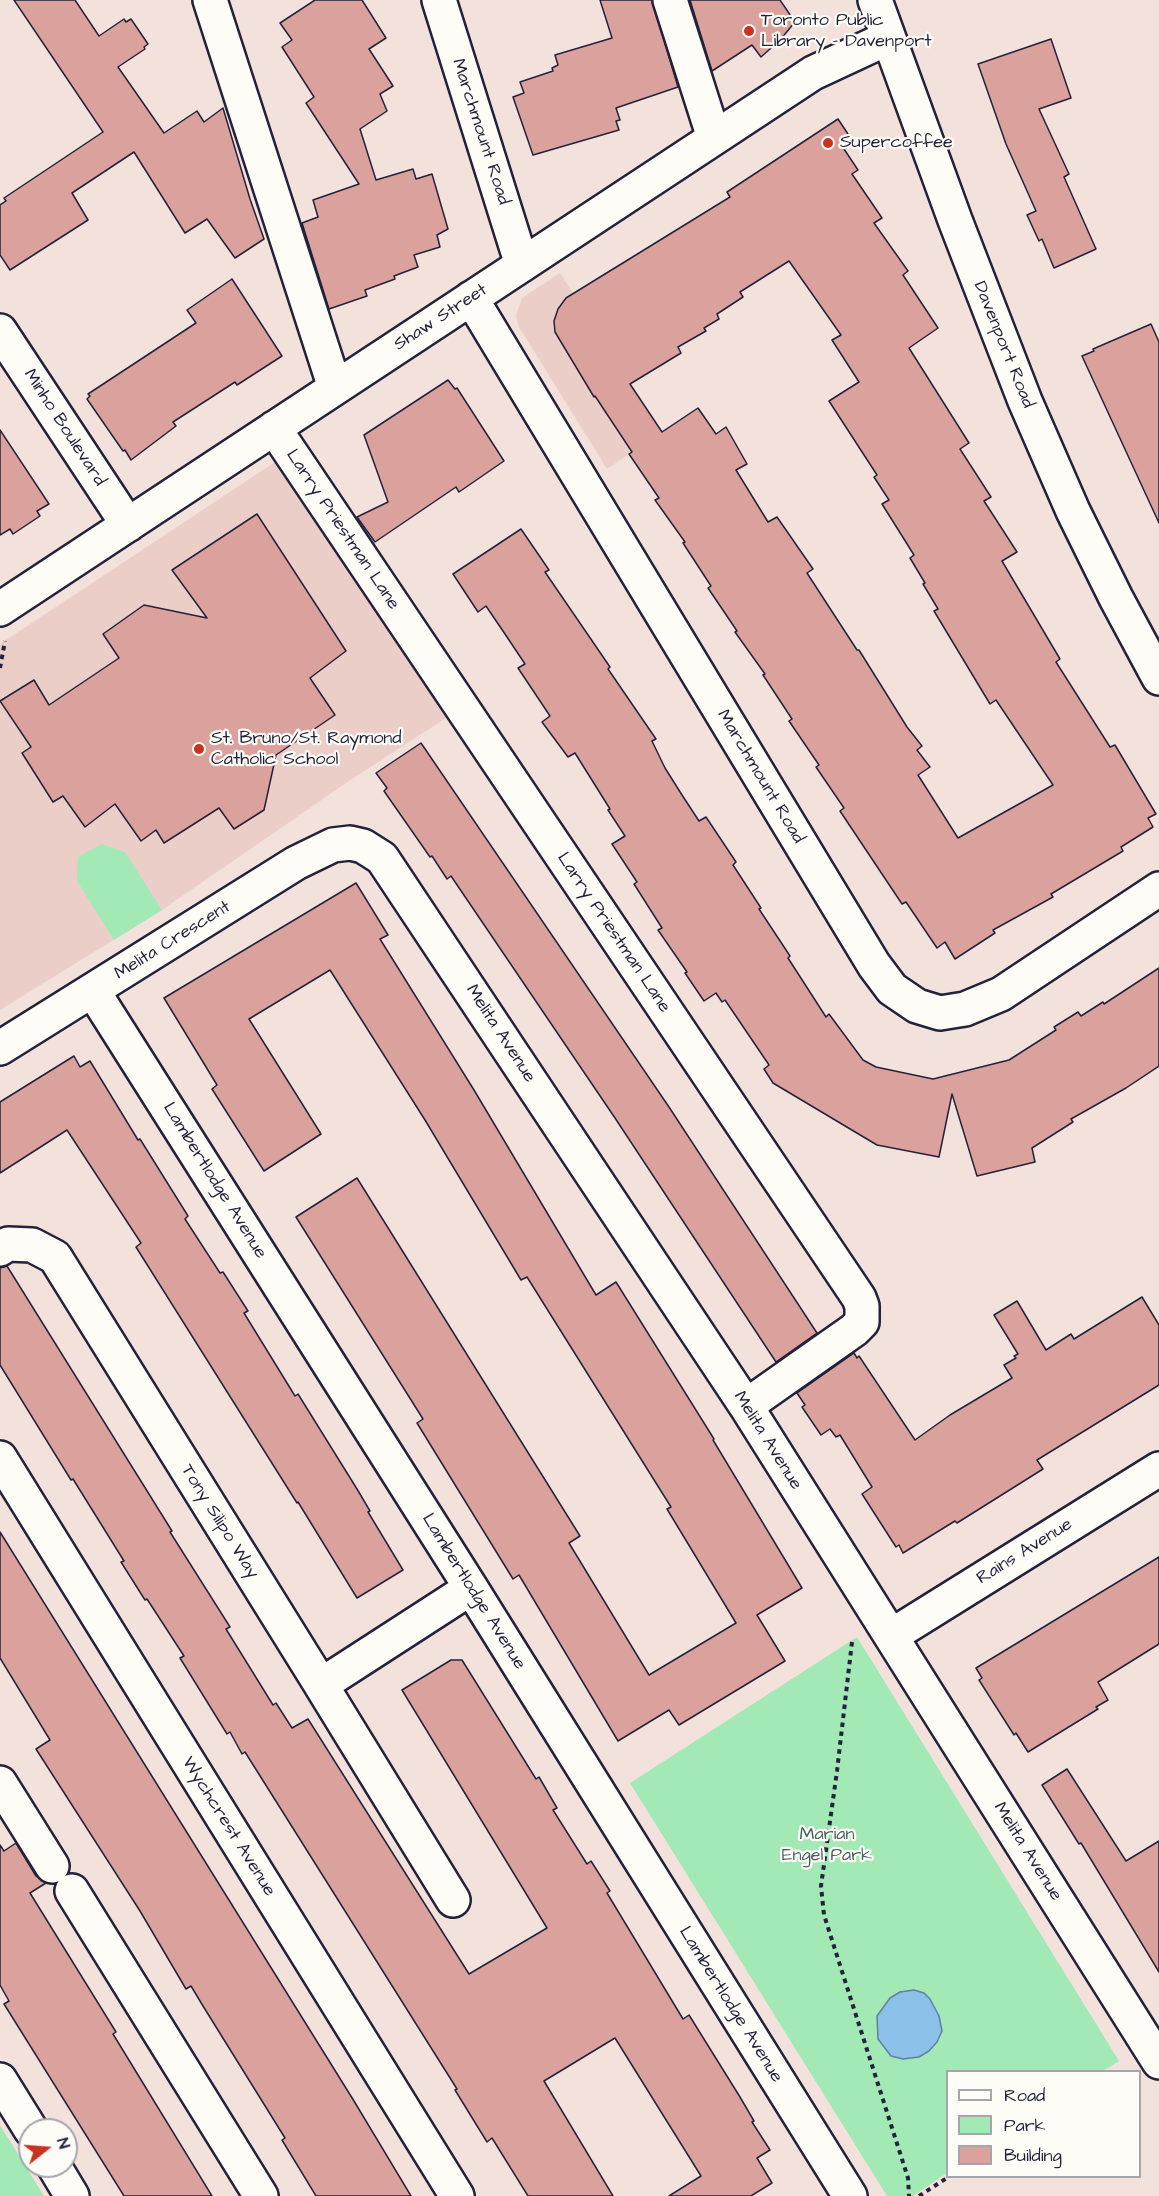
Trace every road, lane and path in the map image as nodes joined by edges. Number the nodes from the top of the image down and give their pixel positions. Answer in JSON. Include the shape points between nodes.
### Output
{"nodes":[{"id":1,"x":210,"y":0,"type":"edge"},
{"id":2,"x":439,"y":0,"type":"edge"},
{"id":3,"x":670,"y":0,"type":"edge"},
{"id":4,"x":875,"y":0,"type":"edge"},
{"id":5,"x":888,"y":39,"type":"junction"},
{"id":6,"x":714,"y":138,"type":"junction"},
{"id":7,"x":522,"y":265,"type":"junction"},
{"id":8,"x":471,"y":298,"type":"junction"},
{"id":9,"x":0,"y":331,"type":"edge"},
{"id":10,"x":10,"y":368,"type":"edge"},
{"id":11,"x":335,"y":388,"type":"junction"},
{"id":12,"x":274,"y":428,"type":"junction"},
{"id":13,"x":128,"y":525,"type":"junction"},
{"id":14,"x":3,"y":623,"type":"edge"},
{"id":15,"x":0,"y":668,"type":"edge"},
{"id":16,"x":1159,"y":678,"type":"edge"},
{"id":17,"x":350,"y":843,"type":"joint"},
{"id":18,"x":1159,"y":889,"type":"edge"},
{"id":19,"x":93,"y":991,"type":"junction"},
{"id":20,"x":0,"y":1048,"type":"edge"},
{"id":21,"x":0,"y":1249,"type":"edge"},
{"id":22,"x":746,"y":1406,"type":"junction"},
{"id":23,"x":0,"y":1458,"type":"edge"},
{"id":24,"x":1159,"y":1469,"type":"edge"},
{"id":25,"x":471,"y":1588,"type":"junction"},
{"id":26,"x":853,"y":1634,"type":"dead end"},
{"id":27,"x":891,"y":1636,"type":"junction"},
{"id":28,"x":321,"y":1685,"type":"junction"},
{"id":29,"x":0,"y":1784,"type":"edge"},
{"id":30,"x":453,"y":1900,"type":"dead end"},
{"id":31,"x":1157,"y":2053,"type":"edge"},
{"id":32,"x":0,"y":2080,"type":"edge"},
{"id":33,"x":24,"y":2118,"type":"edge"},
{"id":34,"x":61,"y":2178,"type":"edge"},
{"id":35,"x":947,"y":2178,"type":"edge"},
{"id":36,"x":72,"y":2196,"type":"edge"},
{"id":37,"x":261,"y":2196,"type":"edge"},
{"id":38,"x":457,"y":2196,"type":"edge"},
{"id":39,"x":850,"y":2196,"type":"edge"},
{"id":40,"x":909,"y":2196,"type":"edge"},
{"id":41,"x":919,"y":2196,"type":"edge"}],
"edges":[{"from":1,"to":11,"type":"street"},
{"from":2,"to":7,"type":"street","name":"Marchmount Road"},
{"from":3,"to":6,"type":"street"},
{"from":4,"to":5,"type":"street","name":"Davenport Road"},
{"from":5,"to":6,"type":"street","name":"Shaw Street","via":[[813,73]]},
{"from":5,"to":16,"type":"street","name":"Davenport Road","via":[[1025,401],[1073,511]]},
{"from":6,"to":7,"type":"street","name":"Shaw Street"},
{"from":7,"to":8,"type":"street","name":"Shaw Street"},
{"from":8,"to":11,"type":"street","name":"Shaw Street"},
{"from":8,"to":18,"type":"street","name":"Marchmount Road","via":[[861,945],[892,989],[917,1006],[940,1013],[965,1009],[1001,994]]},
{"from":9,"to":10,"type":"street","name":"Minho Boulevard"},
{"from":10,"to":13,"type":"street","name":"Minho Boulevard"},
{"from":11,"to":12,"type":"street","name":"Shaw Street"},
{"from":12,"to":13,"type":"street","name":"Shaw Street"},
{"from":12,"to":22,"type":"street","name":"Larry Priestman Lane","via":[[862,1306],[862,1322],[854,1330]]},
{"from":13,"to":14,"type":"street","name":"Shaw Street"},
{"from":14,"to":15,"type":"path"},
{"from":17,"to":19,"type":"street","name":"Melita Crescent","via":[[333,845],[296,863]]},
{"from":17,"to":22,"type":"street","name":"Melita Avenue","via":[[374,851],[391,869]]},
{"from":19,"to":20,"type":"street","name":"Melita Crescent"},
{"from":19,"to":25,"type":"street","name":"Lambertlodge Avenue"},
{"from":21,"to":28,"type":"street","name":"Tony Silipo Way","via":[[8,1244],[32,1245],[55,1257]]},
{"from":22,"to":27,"type":"street","name":"Melita Avenue"},
{"from":23,"to":38,"type":"street","name":"Wychcrest Avenue"},
{"from":24,"to":27,"type":"street","name":"Rains Avenue"},
{"from":25,"to":28,"type":"street"},
{"from":25,"to":39,"type":"street","name":"Lambertlodge Avenue"},
{"from":26,"to":40,"type":"path","via":[[821,1886],[824,1915],[908,2178]]},
{"from":27,"to":31,"type":"street","name":"Melita Avenue"},
{"from":28,"to":30,"type":"street","name":"Tony Silipo Way"},
{"from":29,"to":37,"type":"street"},
{"from":32,"to":33,"type":"street"},
{"from":34,"to":36,"type":"street"},
{"from":35,"to":41,"type":"path"}]}
